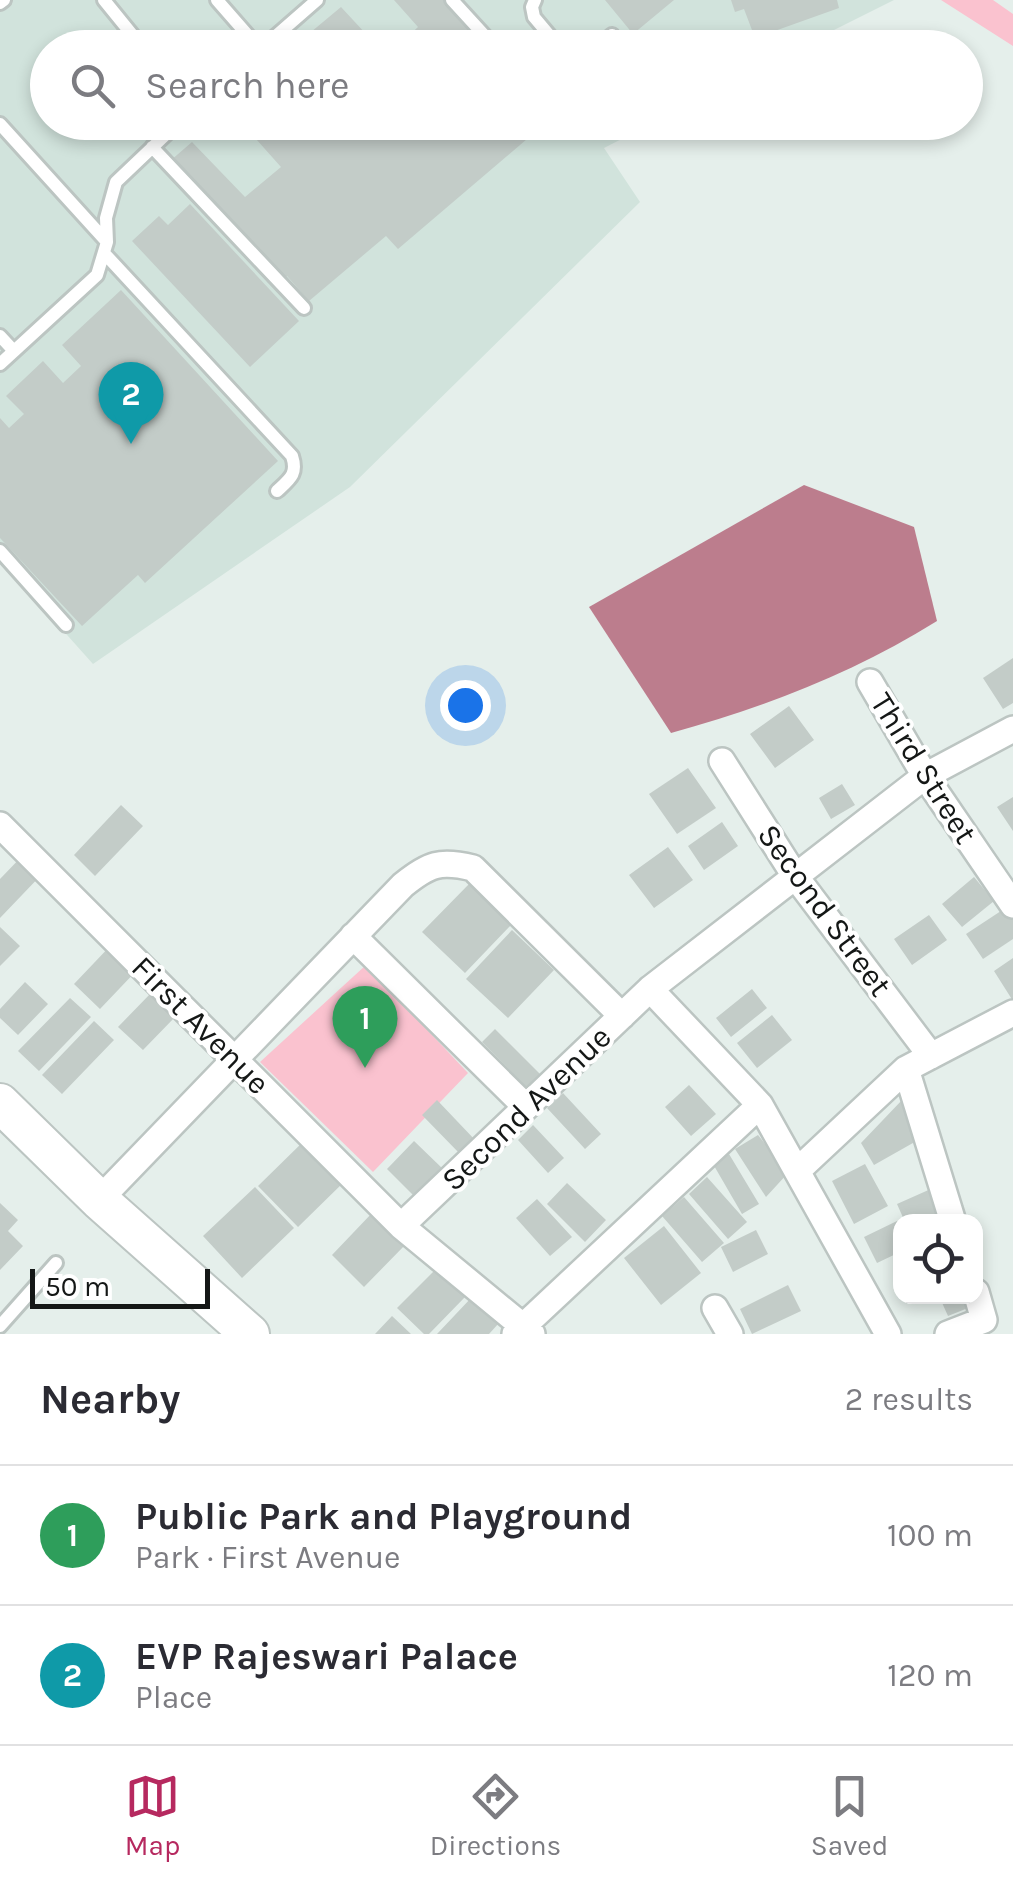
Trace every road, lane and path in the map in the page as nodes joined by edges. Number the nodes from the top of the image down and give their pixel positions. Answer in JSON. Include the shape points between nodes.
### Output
{"nodes":[{"id":1,"x":104,"y":0,"type":"edge"},
{"id":2,"x":217,"y":0,"type":"edge"},
{"id":3,"x":317,"y":0,"type":"edge"},
{"id":4,"x":452,"y":0,"type":"edge"},
{"id":5,"x":536,"y":0,"type":"edge"},
{"id":6,"x":128,"y":30,"type":"edge"},
{"id":7,"x":244,"y":30,"type":"edge"},
{"id":8,"x":282,"y":30,"type":"edge"},
{"id":9,"x":480,"y":30,"type":"edge"},
{"id":10,"x":545,"y":30,"type":"edge"},
{"id":11,"x":0,"y":124,"type":"edge"},
{"id":12,"x":160,"y":140,"type":"edge"},
{"id":13,"x":152,"y":147,"type":"junction"},
{"id":14,"x":106,"y":248,"type":"junction"},
{"id":15,"x":304,"y":308,"type":"dead end"},
{"id":16,"x":0,"y":336,"type":"edge"},
{"id":17,"x":14,"y":350,"type":"junction"},
{"id":18,"x":0,"y":364,"type":"edge"},
{"id":19,"x":277,"y":491,"type":"dead end"},
{"id":20,"x":0,"y":551,"type":"edge"},
{"id":21,"x":66,"y":625,"type":"dead end"},
{"id":22,"x":870,"y":682,"type":"dead end"},
{"id":23,"x":1013,"y":729,"type":"edge"},
{"id":24,"x":722,"y":761,"type":"dead end"},
{"id":25,"x":925,"y":776,"type":"junction"},
{"id":26,"x":0,"y":825,"type":"edge"},
{"id":27,"x":796,"y":876,"type":"junction"},
{"id":28,"x":1013,"y":904,"type":"edge"},
{"id":29,"x":352,"y":936,"type":"junction"},
{"id":30,"x":650,"y":989,"type":"junction"},
{"id":31,"x":1013,"y":1013,"type":"edge"},
{"id":32,"x":622,"y":1016,"type":"junction"},
{"id":33,"x":931,"y":1056,"type":"junction"},
{"id":34,"x":234,"y":1057,"type":"junction"},
{"id":35,"x":906,"y":1069,"type":"junction"},
{"id":36,"x":0,"y":1102,"type":"edge"},
{"id":37,"x":760,"y":1105,"type":"junction"},
{"id":38,"x":526,"y":1107,"type":"junction"},
{"id":39,"x":797,"y":1171,"type":"junction"},
{"id":40,"x":99,"y":1200,"type":"junction"},
{"id":41,"x":951,"y":1214,"type":"edge"},
{"id":42,"x":401,"y":1226,"type":"junction"},
{"id":43,"x":56,"y":1263,"type":"dead end"},
{"id":44,"x":715,"y":1308,"type":"dead end"},
{"id":45,"x":0,"y":1326,"type":"edge"},
{"id":46,"x":986,"y":1327,"type":"edge"},
{"id":47,"x":523,"y":1331,"type":"edge"},
{"id":48,"x":250,"y":1334,"type":"edge"},
{"id":49,"x":730,"y":1334,"type":"edge"},
{"id":50,"x":888,"y":1334,"type":"edge"},
{"id":51,"x":948,"y":1334,"type":"edge"}],
"edges":[{"from":1,"to":6,"type":"lane"},
{"from":2,"to":7,"type":"lane"},
{"from":3,"to":8,"type":"lane"},
{"from":4,"to":9,"type":"lane"},
{"from":5,"to":10,"type":"lane","via":[[534,16]]},
{"from":11,"to":14,"type":"lane"},
{"from":12,"to":13,"type":"lane"},
{"from":13,"to":14,"type":"lane","via":[[116,182]]},
{"from":13,"to":15,"type":"lane"},
{"from":14,"to":17,"type":"lane","via":[[97,275]]},
{"from":14,"to":19,"type":"lane","via":[[292,456],[293,477]]},
{"from":16,"to":17,"type":"lane"},
{"from":17,"to":18,"type":"lane"},
{"from":20,"to":21,"type":"lane"},
{"from":22,"to":25,"type":"street","name":"Third Street"},
{"from":23,"to":25,"type":"street","name":"Second Avenue"},
{"from":24,"to":27,"type":"street","name":"Second Street"},
{"from":25,"to":27,"type":"street","name":"Second Avenue"},
{"from":25,"to":28,"type":"street","name":"Third Street"},
{"from":26,"to":34,"type":"street","name":"First Avenue"},
{"from":27,"to":30,"type":"street","name":"Second Avenue"},
{"from":27,"to":33,"type":"street","name":"Second Street"},
{"from":29,"to":32,"type":"street","via":[[422,869],[447,862],[474,868]]},
{"from":29,"to":34,"type":"street"},
{"from":29,"to":38,"type":"street"},
{"from":30,"to":32,"type":"street","name":"Second Avenue"},
{"from":30,"to":37,"type":"street"},
{"from":31,"to":33,"type":"street"},
{"from":32,"to":38,"type":"street","name":"Second Avenue"},
{"from":33,"to":35,"type":"street"},
{"from":34,"to":40,"type":"street"},
{"from":34,"to":42,"type":"street","name":"First Avenue"},
{"from":35,"to":39,"type":"street"},
{"from":35,"to":41,"type":"street"},
{"from":36,"to":40,"type":"main road"},
{"from":37,"to":39,"type":"street"},
{"from":37,"to":47,"type":"street"},
{"from":38,"to":42,"type":"street","name":"Second Avenue"},
{"from":39,"to":50,"type":"street"},
{"from":40,"to":48,"type":"main road"},
{"from":42,"to":47,"type":"street","name":"First Avenue"},
{"from":43,"to":45,"type":"lane"},
{"from":44,"to":49,"type":"street"},
{"from":46,"to":51,"type":"street"}]}
